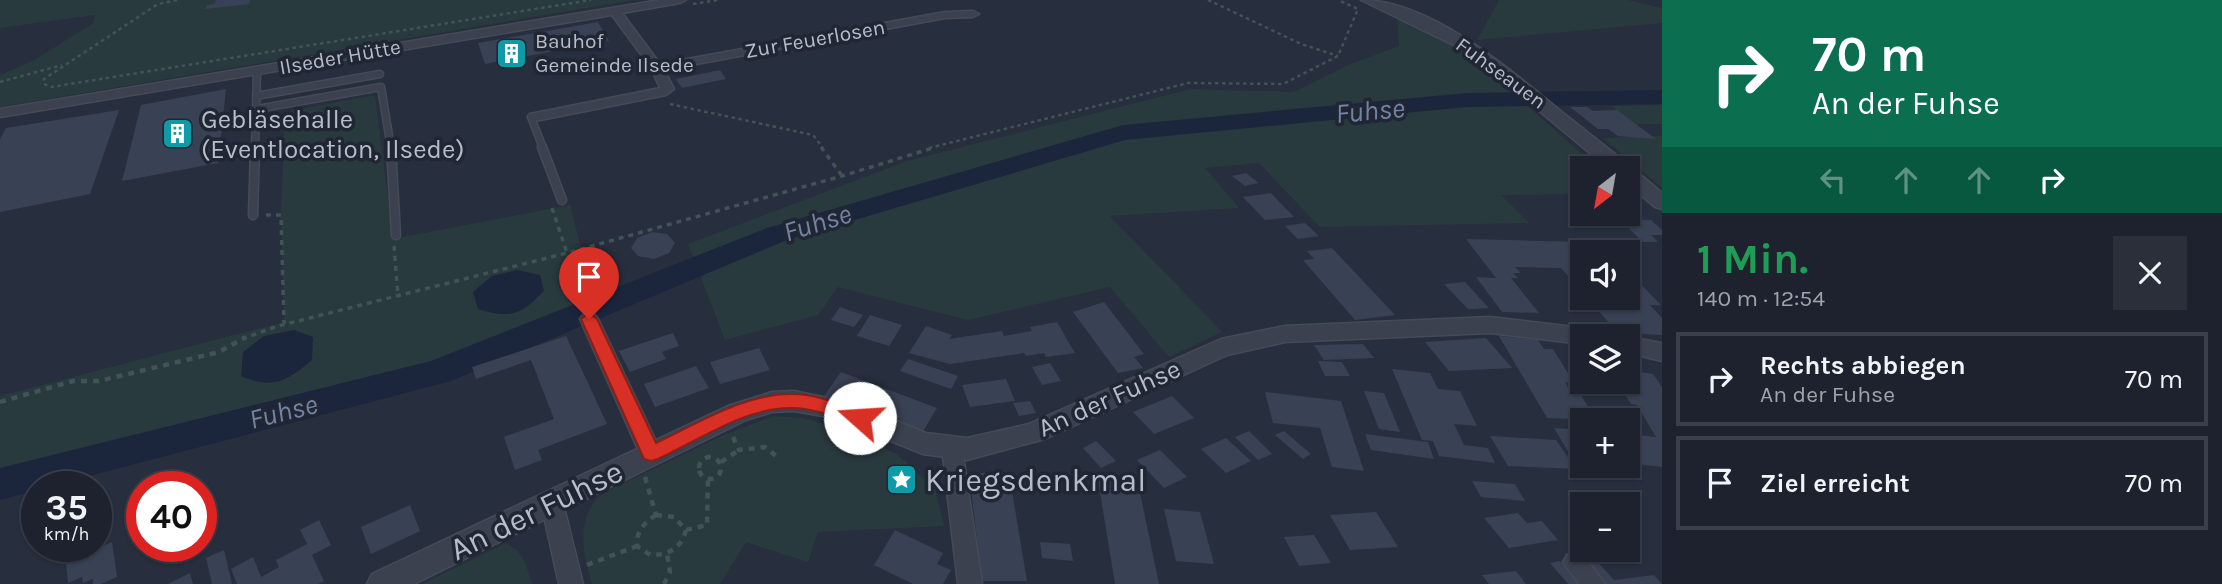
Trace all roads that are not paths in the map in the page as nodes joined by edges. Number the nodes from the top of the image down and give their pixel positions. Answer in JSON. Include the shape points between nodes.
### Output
{"nodes":[{"id":1,"x":680,"y":0,"type":"edge"},
{"id":2,"x":1368,"y":0,"type":"edge"},
{"id":3,"x":615,"y":11,"type":"junction"},
{"id":4,"x":973,"y":14,"type":"dead end"},
{"id":5,"x":1474,"y":49,"type":"joint"},
{"id":6,"x":657,"y":68,"type":"junction"},
{"id":7,"x":257,"y":72,"type":"junction"},
{"id":8,"x":380,"y":74,"type":"dead end"},
{"id":9,"x":1532,"y":94,"type":"joint"},
{"id":10,"x":257,"y":96,"type":"junction"},
{"id":11,"x":257,"y":109,"type":"junction"},
{"id":12,"x":0,"y":113,"type":"edge"},
{"id":13,"x":535,"y":117,"type":"joint"},
{"id":14,"x":1606,"y":156,"type":"edge"},
{"id":15,"x":1640,"y":184,"type":"edge"},
{"id":16,"x":562,"y":200,"type":"dead end"},
{"id":17,"x":1662,"y":203,"type":"edge"},
{"id":18,"x":253,"y":215,"type":"road end"},
{"id":19,"x":396,"y":235,"type":"road end"},
{"id":20,"x":589,"y":319,"type":"dead end"},
{"id":21,"x":1570,"y":335,"type":"edge"},
{"id":22,"x":1640,"y":347,"type":"edge"},
{"id":23,"x":1662,"y":352,"type":"edge"},
{"id":24,"x":952,"y":448,"type":"junction"},
{"id":25,"x":645,"y":457,"type":"junction"},
{"id":26,"x":552,"y":503,"type":"junction"},
{"id":27,"x":1575,"y":562,"type":"dead end"},
{"id":28,"x":569,"y":578,"type":"edge"},
{"id":29,"x":383,"y":584,"type":"edge"},
{"id":30,"x":970,"y":584,"type":"edge"},
{"id":31,"x":1593,"y":584,"type":"edge"}],
"edges":[{"from":1,"to":3,"type":"street","name":"Ilseder Hütte"},
{"from":2,"to":5,"type":"street","name":"Fuhseauen"},
{"from":3,"to":6,"type":"street"},
{"from":3,"to":7,"type":"street","name":"Ilseder Hütte"},
{"from":4,"to":6,"type":"street","name":"Zur Feuerlosen","via":[[945,15]]},
{"from":5,"to":9,"type":"street","name":"Fuhseauen"},
{"from":6,"to":13,"type":"street","via":[[667,89],[661,92]]},
{"from":7,"to":10,"type":"lane"},
{"from":7,"to":12,"type":"street","name":"Ilseder Hütte"},
{"from":8,"to":10,"type":"lane"},
{"from":9,"to":14,"type":"street","name":"Fuhseauen"},
{"from":10,"to":11,"type":"lane"},
{"from":11,"to":18,"type":"lane"},
{"from":11,"to":19,"type":"lane","via":[[381,87],[391,147]]},
{"from":13,"to":16,"type":"lane","via":[[531,117]]},
{"from":15,"to":17,"type":"street"},
{"from":20,"to":25,"type":"street","name":"An der Fuhse"},
{"from":21,"to":24,"type":"street","name":"An der Fuhse","via":[[1490,325],[1254,339],[1221,348],[1036,432],[991,445]]},
{"from":22,"to":23,"type":"street"},
{"from":24,"to":25,"type":"street","name":"An der Fuhse","via":[[923,443],[838,409],[794,401],[772,402],[725,419]]},
{"from":24,"to":30,"type":"street"},
{"from":25,"to":26,"type":"street","name":"An der Fuhse"},
{"from":26,"to":28,"type":"street"},
{"from":26,"to":29,"type":"street","name":"An der Fuhse"},
{"from":27,"to":31,"type":"street"}]}
